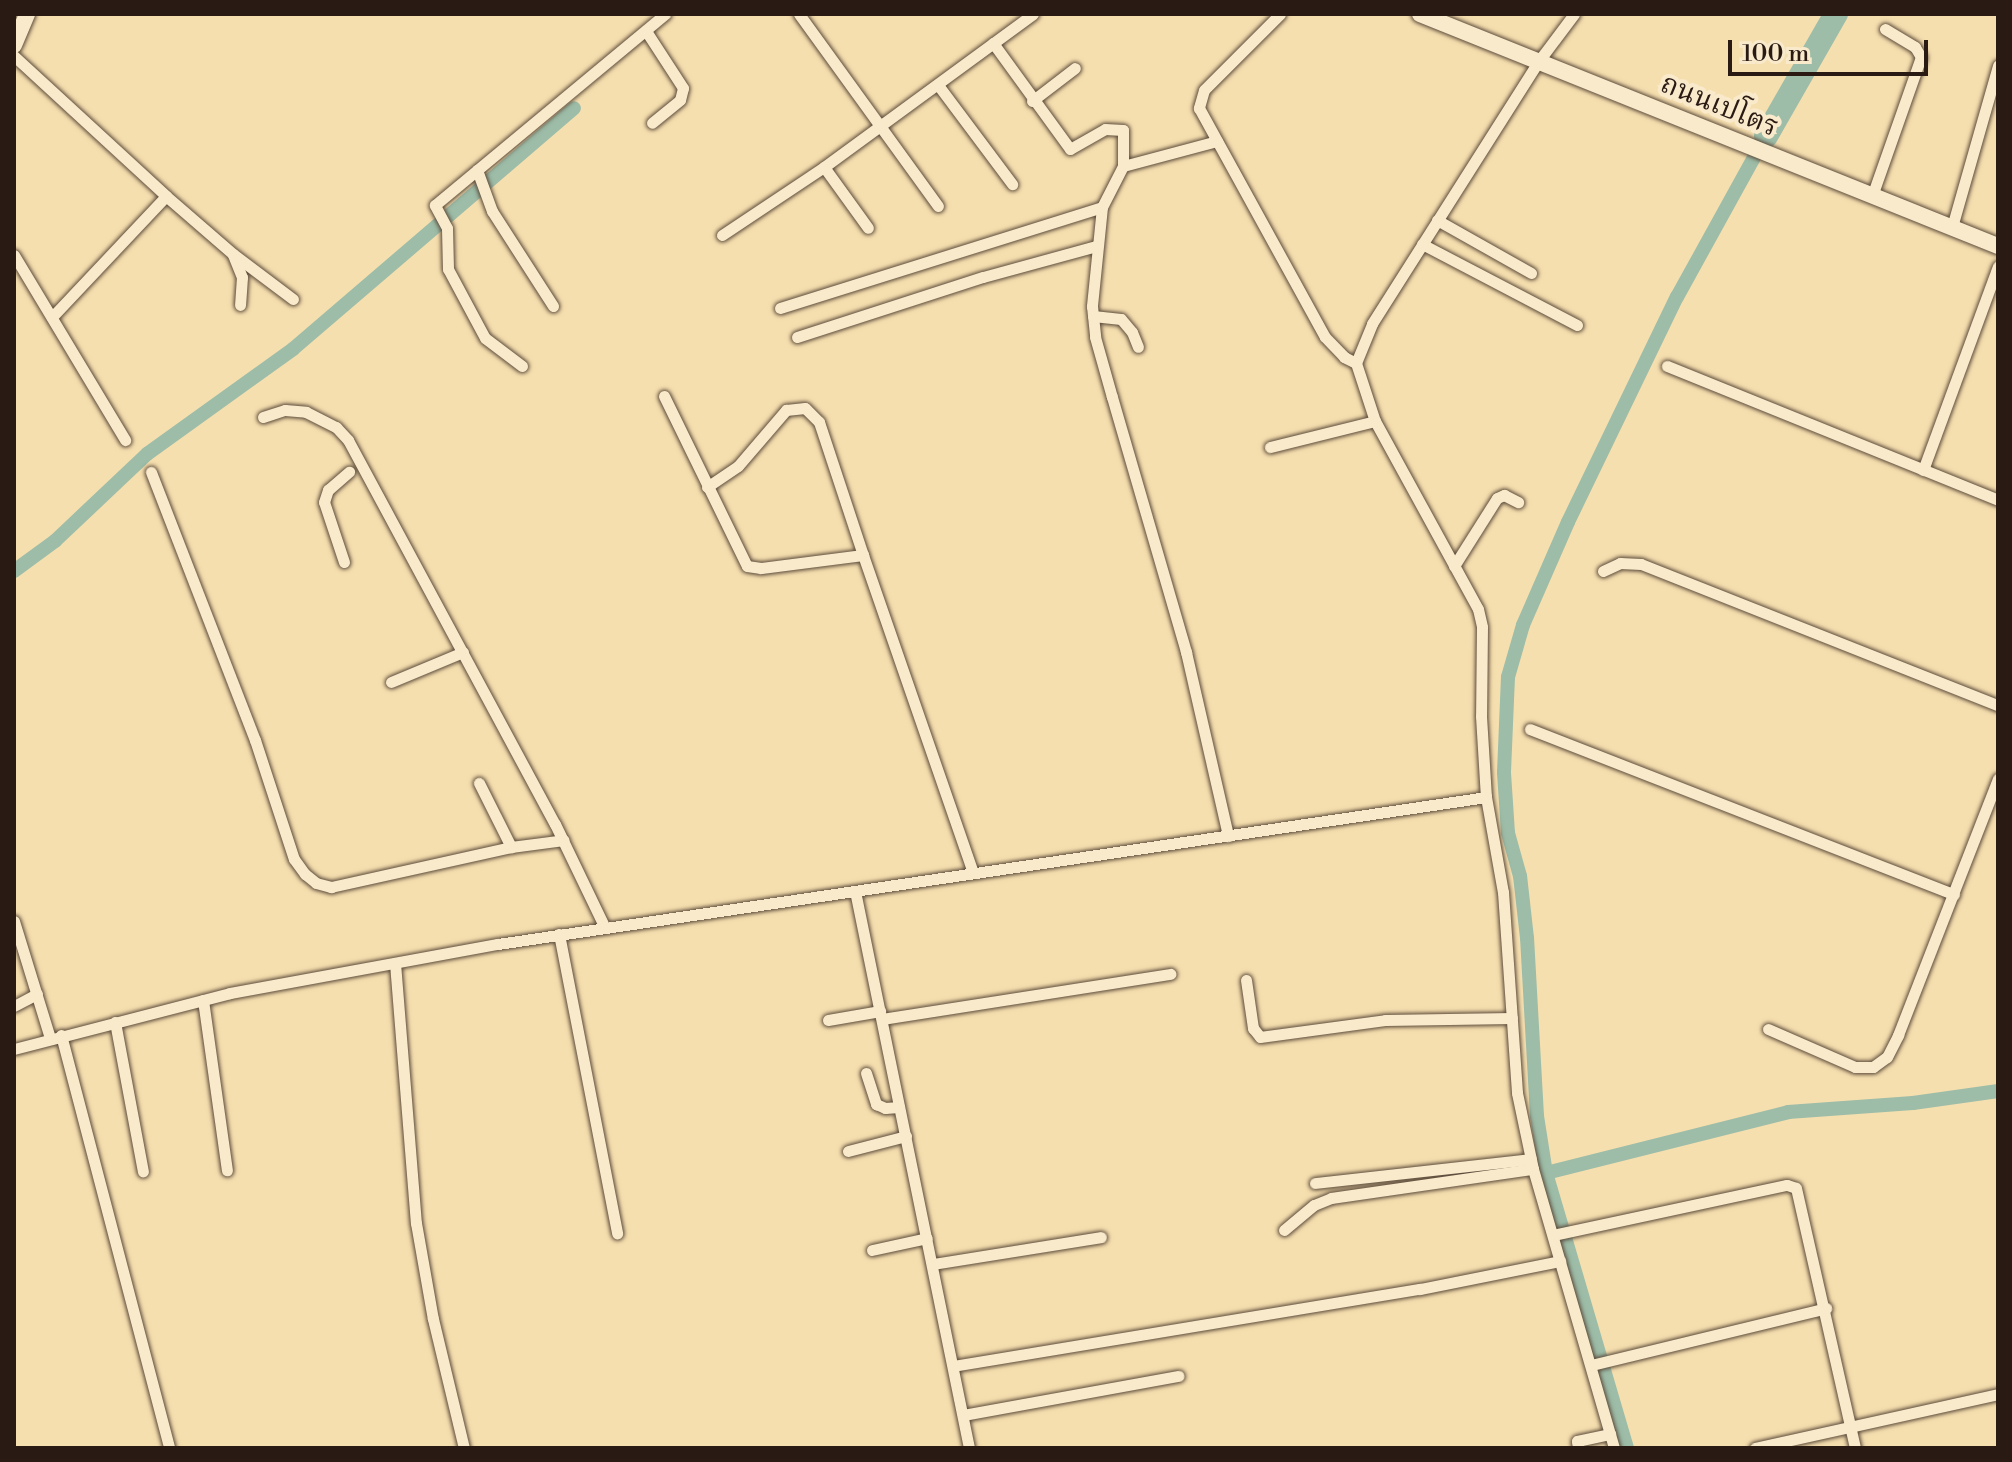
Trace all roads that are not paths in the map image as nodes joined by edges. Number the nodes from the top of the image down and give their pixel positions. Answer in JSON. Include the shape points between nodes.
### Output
{"nodes":[{"id":1,"x":27,"y":14,"type":"edge"},
{"id":2,"x":665,"y":14,"type":"edge"},
{"id":3,"x":799,"y":14,"type":"edge"},
{"id":4,"x":1033,"y":14,"type":"edge"},
{"id":5,"x":1280,"y":14,"type":"edge"},
{"id":6,"x":1574,"y":14,"type":"edge"},
{"id":7,"x":1432,"y":16,"type":"edge"},
{"id":8,"x":1885,"y":29,"type":"dead end"},
{"id":9,"x":646,"y":31,"type":"junction"},
{"id":10,"x":993,"y":43,"type":"junction"},
{"id":11,"x":14,"y":45,"type":"edge"},
{"id":12,"x":14,"y":56,"type":"edge"},
{"id":13,"x":1538,"y":62,"type":"junction"},
{"id":14,"x":1998,"y":65,"type":"edge"},
{"id":15,"x":1075,"y":68,"type":"dead end"},
{"id":16,"x":938,"y":85,"type":"junction"},
{"id":17,"x":1032,"y":101,"type":"junction"},
{"id":18,"x":652,"y":123,"type":"dead end"},
{"id":19,"x":880,"y":125,"type":"junction"},
{"id":20,"x":1217,"y":141,"type":"junction"},
{"id":21,"x":1123,"y":166,"type":"junction"},
{"id":22,"x":824,"y":167,"type":"junction"},
{"id":23,"x":478,"y":173,"type":"junction"},
{"id":24,"x":1012,"y":184,"type":"dead end"},
{"id":25,"x":166,"y":196,"type":"junction"},
{"id":26,"x":1872,"y":196,"type":"junction"},
{"id":27,"x":938,"y":206,"type":"dead end"},
{"id":28,"x":1102,"y":207,"type":"junction"},
{"id":29,"x":1437,"y":220,"type":"junction"},
{"id":30,"x":1952,"y":227,"type":"junction"},
{"id":31,"x":868,"y":228,"type":"dead end"},
{"id":32,"x":722,"y":235,"type":"dead end"},
{"id":33,"x":1422,"y":244,"type":"junction"},
{"id":34,"x":1096,"y":246,"type":"junction"},
{"id":35,"x":1998,"y":246,"type":"edge"},
{"id":36,"x":233,"y":254,"type":"junction"},
{"id":37,"x":14,"y":255,"type":"edge"},
{"id":38,"x":1998,"y":266,"type":"edge"},
{"id":39,"x":1531,"y":273,"type":"dead end"},
{"id":40,"x":293,"y":299,"type":"dead end"},
{"id":41,"x":240,"y":305,"type":"dead end"},
{"id":42,"x":553,"y":306,"type":"dead end"},
{"id":43,"x":780,"y":308,"type":"dead end"},
{"id":44,"x":1093,"y":316,"type":"junction"},
{"id":45,"x":52,"y":317,"type":"junction"},
{"id":46,"x":1577,"y":325,"type":"dead end"},
{"id":47,"x":797,"y":337,"type":"dead end"},
{"id":48,"x":1138,"y":347,"type":"dead end"},
{"id":49,"x":1356,"y":363,"type":"junction"},
{"id":50,"x":522,"y":366,"type":"dead end"},
{"id":51,"x":1667,"y":366,"type":"dead end"},
{"id":52,"x":664,"y":396,"type":"dead end"},
{"id":53,"x":263,"y":417,"type":"dead end"},
{"id":54,"x":1375,"y":421,"type":"junction"},
{"id":55,"x":125,"y":440,"type":"dead end"},
{"id":56,"x":1270,"y":447,"type":"dead end"},
{"id":57,"x":356,"y":469,"type":"junction"},
{"id":58,"x":1923,"y":470,"type":"junction"},
{"id":59,"x":151,"y":472,"type":"dead end"},
{"id":60,"x":707,"y":487,"type":"junction"},
{"id":61,"x":1998,"y":500,"type":"edge"},
{"id":62,"x":1518,"y":502,"type":"dead end"},
{"id":63,"x":863,"y":555,"type":"junction"},
{"id":64,"x":344,"y":562,"type":"dead end"},
{"id":65,"x":1454,"y":566,"type":"junction"},
{"id":66,"x":1603,"y":571,"type":"dead end"},
{"id":67,"x":463,"y":652,"type":"junction"},
{"id":68,"x":391,"y":682,"type":"dead end"},
{"id":69,"x":1998,"y":705,"type":"edge"},
{"id":70,"x":1530,"y":729,"type":"dead end"},
{"id":71,"x":1998,"y":779,"type":"edge"},
{"id":72,"x":479,"y":783,"type":"dead end"},
{"id":73,"x":1486,"y":797,"type":"junction"},
{"id":74,"x":1228,"y":836,"type":"junction"},
{"id":75,"x":564,"y":840,"type":"junction"},
{"id":76,"x":511,"y":847,"type":"junction"},
{"id":77,"x":973,"y":873,"type":"junction"},
{"id":78,"x":855,"y":891,"type":"junction"},
{"id":79,"x":1954,"y":894,"type":"junction"},
{"id":80,"x":14,"y":921,"type":"edge"},
{"id":81,"x":605,"y":928,"type":"junction"},
{"id":82,"x":559,"y":934,"type":"junction"},
{"id":83,"x":395,"y":963,"type":"junction"},
{"id":84,"x":1171,"y":974,"type":"dead end"},
{"id":85,"x":1246,"y":980,"type":"dead end"},
{"id":86,"x":37,"y":994,"type":"junction"},
{"id":87,"x":203,"y":1000,"type":"junction"},
{"id":88,"x":14,"y":1006,"type":"edge"},
{"id":89,"x":881,"y":1015,"type":"junction"},
{"id":90,"x":1512,"y":1018,"type":"junction"},
{"id":91,"x":828,"y":1020,"type":"dead end"},
{"id":92,"x":115,"y":1022,"type":"junction"},
{"id":93,"x":1768,"y":1029,"type":"dead end"},
{"id":94,"x":56,"y":1037,"type":"junction"},
{"id":95,"x":14,"y":1049,"type":"edge"},
{"id":96,"x":866,"y":1073,"type":"dead end"},
{"id":97,"x":899,"y":1107,"type":"junction"},
{"id":98,"x":906,"y":1136,"type":"junction"},
{"id":99,"x":848,"y":1151,"type":"dead end"},
{"id":100,"x":1532,"y":1164,"type":"junction"},
{"id":101,"x":227,"y":1170,"type":"dead end"},
{"id":102,"x":143,"y":1171,"type":"dead end"},
{"id":103,"x":1315,"y":1183,"type":"dead end"},
{"id":104,"x":1284,"y":1230,"type":"dead end"},
{"id":105,"x":617,"y":1233,"type":"dead end"},
{"id":106,"x":1557,"y":1234,"type":"junction"},
{"id":107,"x":1101,"y":1237,"type":"dead end"},
{"id":108,"x":927,"y":1238,"type":"junction"},
{"id":109,"x":872,"y":1250,"type":"dead end"},
{"id":110,"x":1560,"y":1261,"type":"junction"},
{"id":111,"x":933,"y":1264,"type":"junction"},
{"id":112,"x":1826,"y":1308,"type":"junction"},
{"id":113,"x":1594,"y":1364,"type":"junction"},
{"id":114,"x":953,"y":1366,"type":"junction"},
{"id":115,"x":1178,"y":1376,"type":"dead end"},
{"id":116,"x":1998,"y":1394,"type":"edge"},
{"id":117,"x":963,"y":1415,"type":"junction"},
{"id":118,"x":1851,"y":1425,"type":"junction"},
{"id":119,"x":1610,"y":1434,"type":"junction"},
{"id":120,"x":169,"y":1448,"type":"edge"},
{"id":121,"x":464,"y":1448,"type":"edge"},
{"id":122,"x":969,"y":1448,"type":"edge"},
{"id":123,"x":1578,"y":1448,"type":"edge"},
{"id":124,"x":1614,"y":1448,"type":"edge"},
{"id":125,"x":1755,"y":1448,"type":"edge"},
{"id":126,"x":1855,"y":1448,"type":"edge"}],
"edges":[{"from":1,"to":11,"type":"street"},
{"from":2,"to":9,"type":"street"},
{"from":3,"to":19,"type":"street"},
{"from":4,"to":10,"type":"street"},
{"from":5,"to":20,"type":"street","via":[[1204,90],[1199,108]]},
{"from":6,"to":13,"type":"street"},
{"from":7,"to":13,"type":"street","name":"ถนนเปโตร"},
{"from":8,"to":26,"type":"street","via":[[1915,47],[1921,57]]},
{"from":9,"to":18,"type":"street","via":[[683,88],[680,100]]},
{"from":9,"to":23,"type":"street"},
{"from":10,"to":16,"type":"street"},
{"from":10,"to":17,"type":"street"},
{"from":12,"to":25,"type":"street"},
{"from":13,"to":26,"type":"street","name":"ถนนเปโตร"},
{"from":13,"to":29,"type":"street"},
{"from":14,"to":30,"type":"street"},
{"from":15,"to":17,"type":"street"},
{"from":16,"to":19,"type":"street"},
{"from":16,"to":24,"type":"street"},
{"from":17,"to":21,"type":"street","via":[[1070,149],[1105,129],[1123,130]]},
{"from":19,"to":22,"type":"street"},
{"from":19,"to":27,"type":"street"},
{"from":20,"to":21,"type":"street"},
{"from":20,"to":49,"type":"street","via":[[1325,337]]},
{"from":21,"to":28,"type":"street"},
{"from":22,"to":31,"type":"street"},
{"from":22,"to":32,"type":"street"},
{"from":23,"to":42,"type":"street","via":[[484,196]]},
{"from":23,"to":50,"type":"street","via":[[435,205],[447,228],[448,269],[485,338]]},
{"from":25,"to":36,"type":"street"},
{"from":25,"to":45,"type":"street"},
{"from":26,"to":30,"type":"street","name":"ถนนเปโตร"},
{"from":28,"to":34,"type":"street"},
{"from":28,"to":43,"type":"street"},
{"from":29,"to":33,"type":"street"},
{"from":29,"to":39,"type":"street"},
{"from":30,"to":35,"type":"street","name":"ถนนเปโตร"},
{"from":33,"to":46,"type":"street"},
{"from":33,"to":49,"type":"street","via":[[1372,324]]},
{"from":34,"to":44,"type":"street"},
{"from":34,"to":47,"type":"street"},
{"from":36,"to":40,"type":"street"},
{"from":36,"to":41,"type":"street","via":[[242,277]]},
{"from":37,"to":45,"type":"street"},
{"from":38,"to":58,"type":"street"},
{"from":44,"to":48,"type":"street","via":[[1121,319]]},
{"from":44,"to":74,"type":"street","via":[[1107,382],[1186,652]]},
{"from":45,"to":55,"type":"street"},
{"from":49,"to":54,"type":"street"},
{"from":51,"to":58,"type":"street"},
{"from":52,"to":60,"type":"street"},
{"from":53,"to":57,"type":"street","via":[[285,410],[314,415],[336,427],[348,440]]},
{"from":54,"to":56,"type":"street"},
{"from":54,"to":65,"type":"street"},
{"from":57,"to":64,"type":"street","via":[[328,490],[324,502]]},
{"from":57,"to":67,"type":"street"},
{"from":58,"to":61,"type":"street"},
{"from":59,"to":76,"type":"street","via":[[255,740],[294,859],[305,874],[331,887]]},
{"from":60,"to":63,"type":"street","via":[[747,566]]},
{"from":60,"to":63,"type":"street","via":[[738,466],[786,410],[805,408],[819,422]]},
{"from":62,"to":65,"type":"street","via":[[1504,495],[1497,498]]},
{"from":63,"to":77,"type":"street"},
{"from":65,"to":73,"type":"street","via":[[1482,627]]},
{"from":66,"to":69,"type":"street","via":[[1620,563],[1641,564]]},
{"from":67,"to":68,"type":"street"},
{"from":67,"to":75,"type":"street"},
{"from":70,"to":79,"type":"street"},
{"from":71,"to":79,"type":"street"},
{"from":72,"to":76,"type":"street"},
{"from":73,"to":74,"type":"street"},
{"from":73,"to":90,"type":"street","via":[[1503,892]]},
{"from":74,"to":77,"type":"street"},
{"from":75,"to":76,"type":"street"},
{"from":75,"to":81,"type":"street"},
{"from":77,"to":78,"type":"street"},
{"from":78,"to":81,"type":"street"},
{"from":78,"to":89,"type":"street"},
{"from":79,"to":93,"type":"street","via":[[1898,1035],[1881,1063],[1855,1067]]},
{"from":80,"to":86,"type":"street"},
{"from":81,"to":82,"type":"street"},
{"from":82,"to":83,"type":"street"},
{"from":82,"to":105,"type":"street"},
{"from":83,"to":87,"type":"street"},
{"from":83,"to":121,"type":"street","via":[[416,1223]]},
{"from":84,"to":89,"type":"street"},
{"from":85,"to":90,"type":"street","via":[[1253,1028],[1260,1037],[1385,1020]]},
{"from":86,"to":88,"type":"street"},
{"from":86,"to":94,"type":"street"},
{"from":87,"to":92,"type":"street"},
{"from":87,"to":101,"type":"street"},
{"from":89,"to":91,"type":"street"},
{"from":89,"to":97,"type":"street"},
{"from":90,"to":100,"type":"street","via":[[1517,1093]]},
{"from":92,"to":94,"type":"street"},
{"from":92,"to":102,"type":"street"},
{"from":94,"to":95,"type":"street"},
{"from":94,"to":120,"type":"street"},
{"from":96,"to":97,"type":"street","via":[[876,1104]]},
{"from":97,"to":98,"type":"street"},
{"from":98,"to":99,"type":"street"},
{"from":98,"to":108,"type":"street"},
{"from":100,"to":103,"type":"street"},
{"from":100,"to":104,"type":"street","via":[[1331,1198]]},
{"from":100,"to":106,"type":"street"},
{"from":106,"to":110,"type":"street"},
{"from":106,"to":112,"type":"street","via":[[1792,1185],[1799,1192]]},
{"from":107,"to":111,"type":"street"},
{"from":108,"to":109,"type":"street"},
{"from":108,"to":111,"type":"street"},
{"from":110,"to":113,"type":"street"},
{"from":110,"to":114,"type":"street"},
{"from":111,"to":114,"type":"street"},
{"from":112,"to":113,"type":"street"},
{"from":112,"to":118,"type":"street"},
{"from":113,"to":119,"type":"street"},
{"from":114,"to":117,"type":"street"},
{"from":115,"to":117,"type":"street"},
{"from":116,"to":118,"type":"street"},
{"from":117,"to":122,"type":"street"},
{"from":118,"to":125,"type":"street"},
{"from":118,"to":126,"type":"street"},
{"from":119,"to":123,"type":"street","via":[[1577,1441]]},
{"from":119,"to":124,"type":"street"}]}
